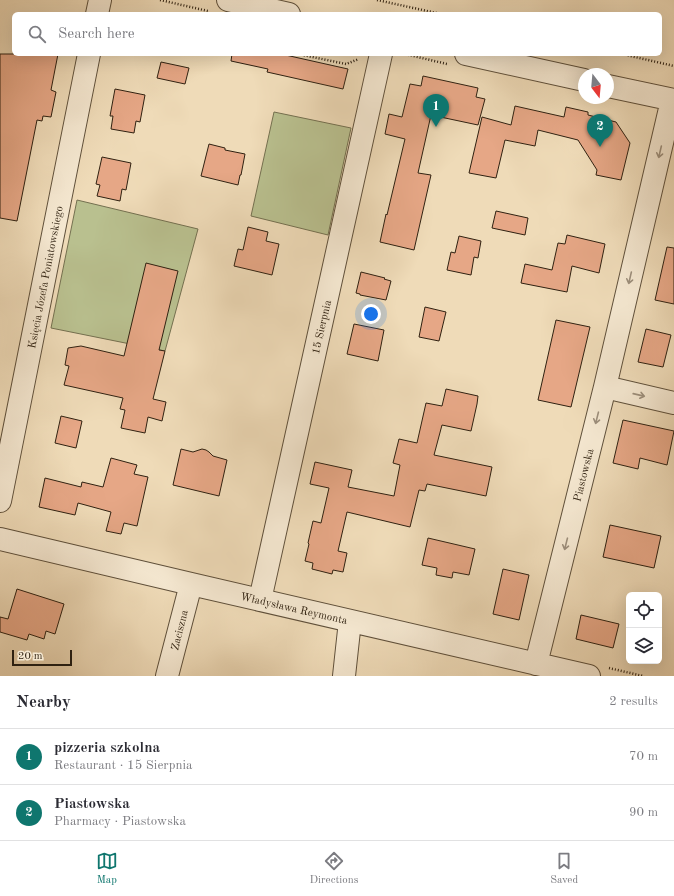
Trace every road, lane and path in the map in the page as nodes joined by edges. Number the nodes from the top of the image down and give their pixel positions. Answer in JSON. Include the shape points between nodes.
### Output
{"nodes":[{"id":1,"x":100,"y":0,"type":"edge"},
{"id":2,"x":160,"y":0,"type":"edge"},
{"id":3,"x":228,"y":0,"type":"edge"},
{"id":4,"x":377,"y":0,"type":"edge"},
{"id":5,"x":97,"y":12,"type":"edge"},
{"id":6,"x":208,"y":12,"type":"edge"},
{"id":7,"x":280,"y":12,"type":"edge"},
{"id":8,"x":432,"y":12,"type":"edge"},
{"id":9,"x":89,"y":56,"type":"edge"},
{"id":10,"x":308,"y":56,"type":"edge"},
{"id":11,"x":370,"y":56,"type":"edge"},
{"id":12,"x":373,"y":56,"type":"edge"},
{"id":13,"x":475,"y":56,"type":"edge"},
{"id":14,"x":631,"y":56,"type":"edge"},
{"id":15,"x":674,"y":66,"type":"edge"},
{"id":16,"x":578,"y":79,"type":"edge"},
{"id":17,"x":614,"y":87,"type":"edge"},
{"id":18,"x":673,"y":100,"type":"edge"},
{"id":19,"x":605,"y":387,"type":"junction"},
{"id":20,"x":674,"y":403,"type":"edge"},
{"id":21,"x":0,"y":501,"type":"edge"},
{"id":22,"x":0,"y":539,"type":"edge"},
{"id":23,"x":191,"y":584,"type":"junction"},
{"id":24,"x":260,"y":600,"type":"junction"},
{"id":25,"x":350,"y":621,"type":"junction"},
{"id":26,"x":536,"y":664,"type":"junction"},
{"id":27,"x":167,"y":676,"type":"edge"},
{"id":28,"x":344,"y":676,"type":"edge"},
{"id":29,"x":589,"y":676,"type":"edge"}],
"edges":[{"from":1,"to":5,"type":"street"},
{"from":2,"to":6,"type":"path"},
{"from":3,"to":7,"type":"street"},
{"from":4,"to":8,"type":"path"},
{"from":9,"to":21,"type":"street","name":"Księcia Józefa Poniatowskiego"},
{"from":10,"to":11,"type":"path","via":[[346,64]]},
{"from":12,"to":24,"type":"street","name":"15 Sierpnia"},
{"from":13,"to":16,"type":"street"},
{"from":14,"to":15,"type":"path"},
{"from":17,"to":18,"type":"street"},
{"from":18,"to":19,"type":"street","name":"Piastowska","one_way":true},
{"from":19,"to":20,"type":"street","one_way":true},
{"from":19,"to":26,"type":"street","name":"Piastowska","one_way":true},
{"from":22,"to":23,"type":"street","name":"Władysława Reymonta"},
{"from":23,"to":24,"type":"street","name":"Władysława Reymonta"},
{"from":23,"to":27,"type":"street","name":"Zaciszna"},
{"from":24,"to":25,"type":"street","name":"Władysława Reymonta"},
{"from":25,"to":26,"type":"street","name":"Władysława Reymonta"},
{"from":25,"to":28,"type":"street"},
{"from":26,"to":29,"type":"street","name":"Władysława Reymonta"}]}
